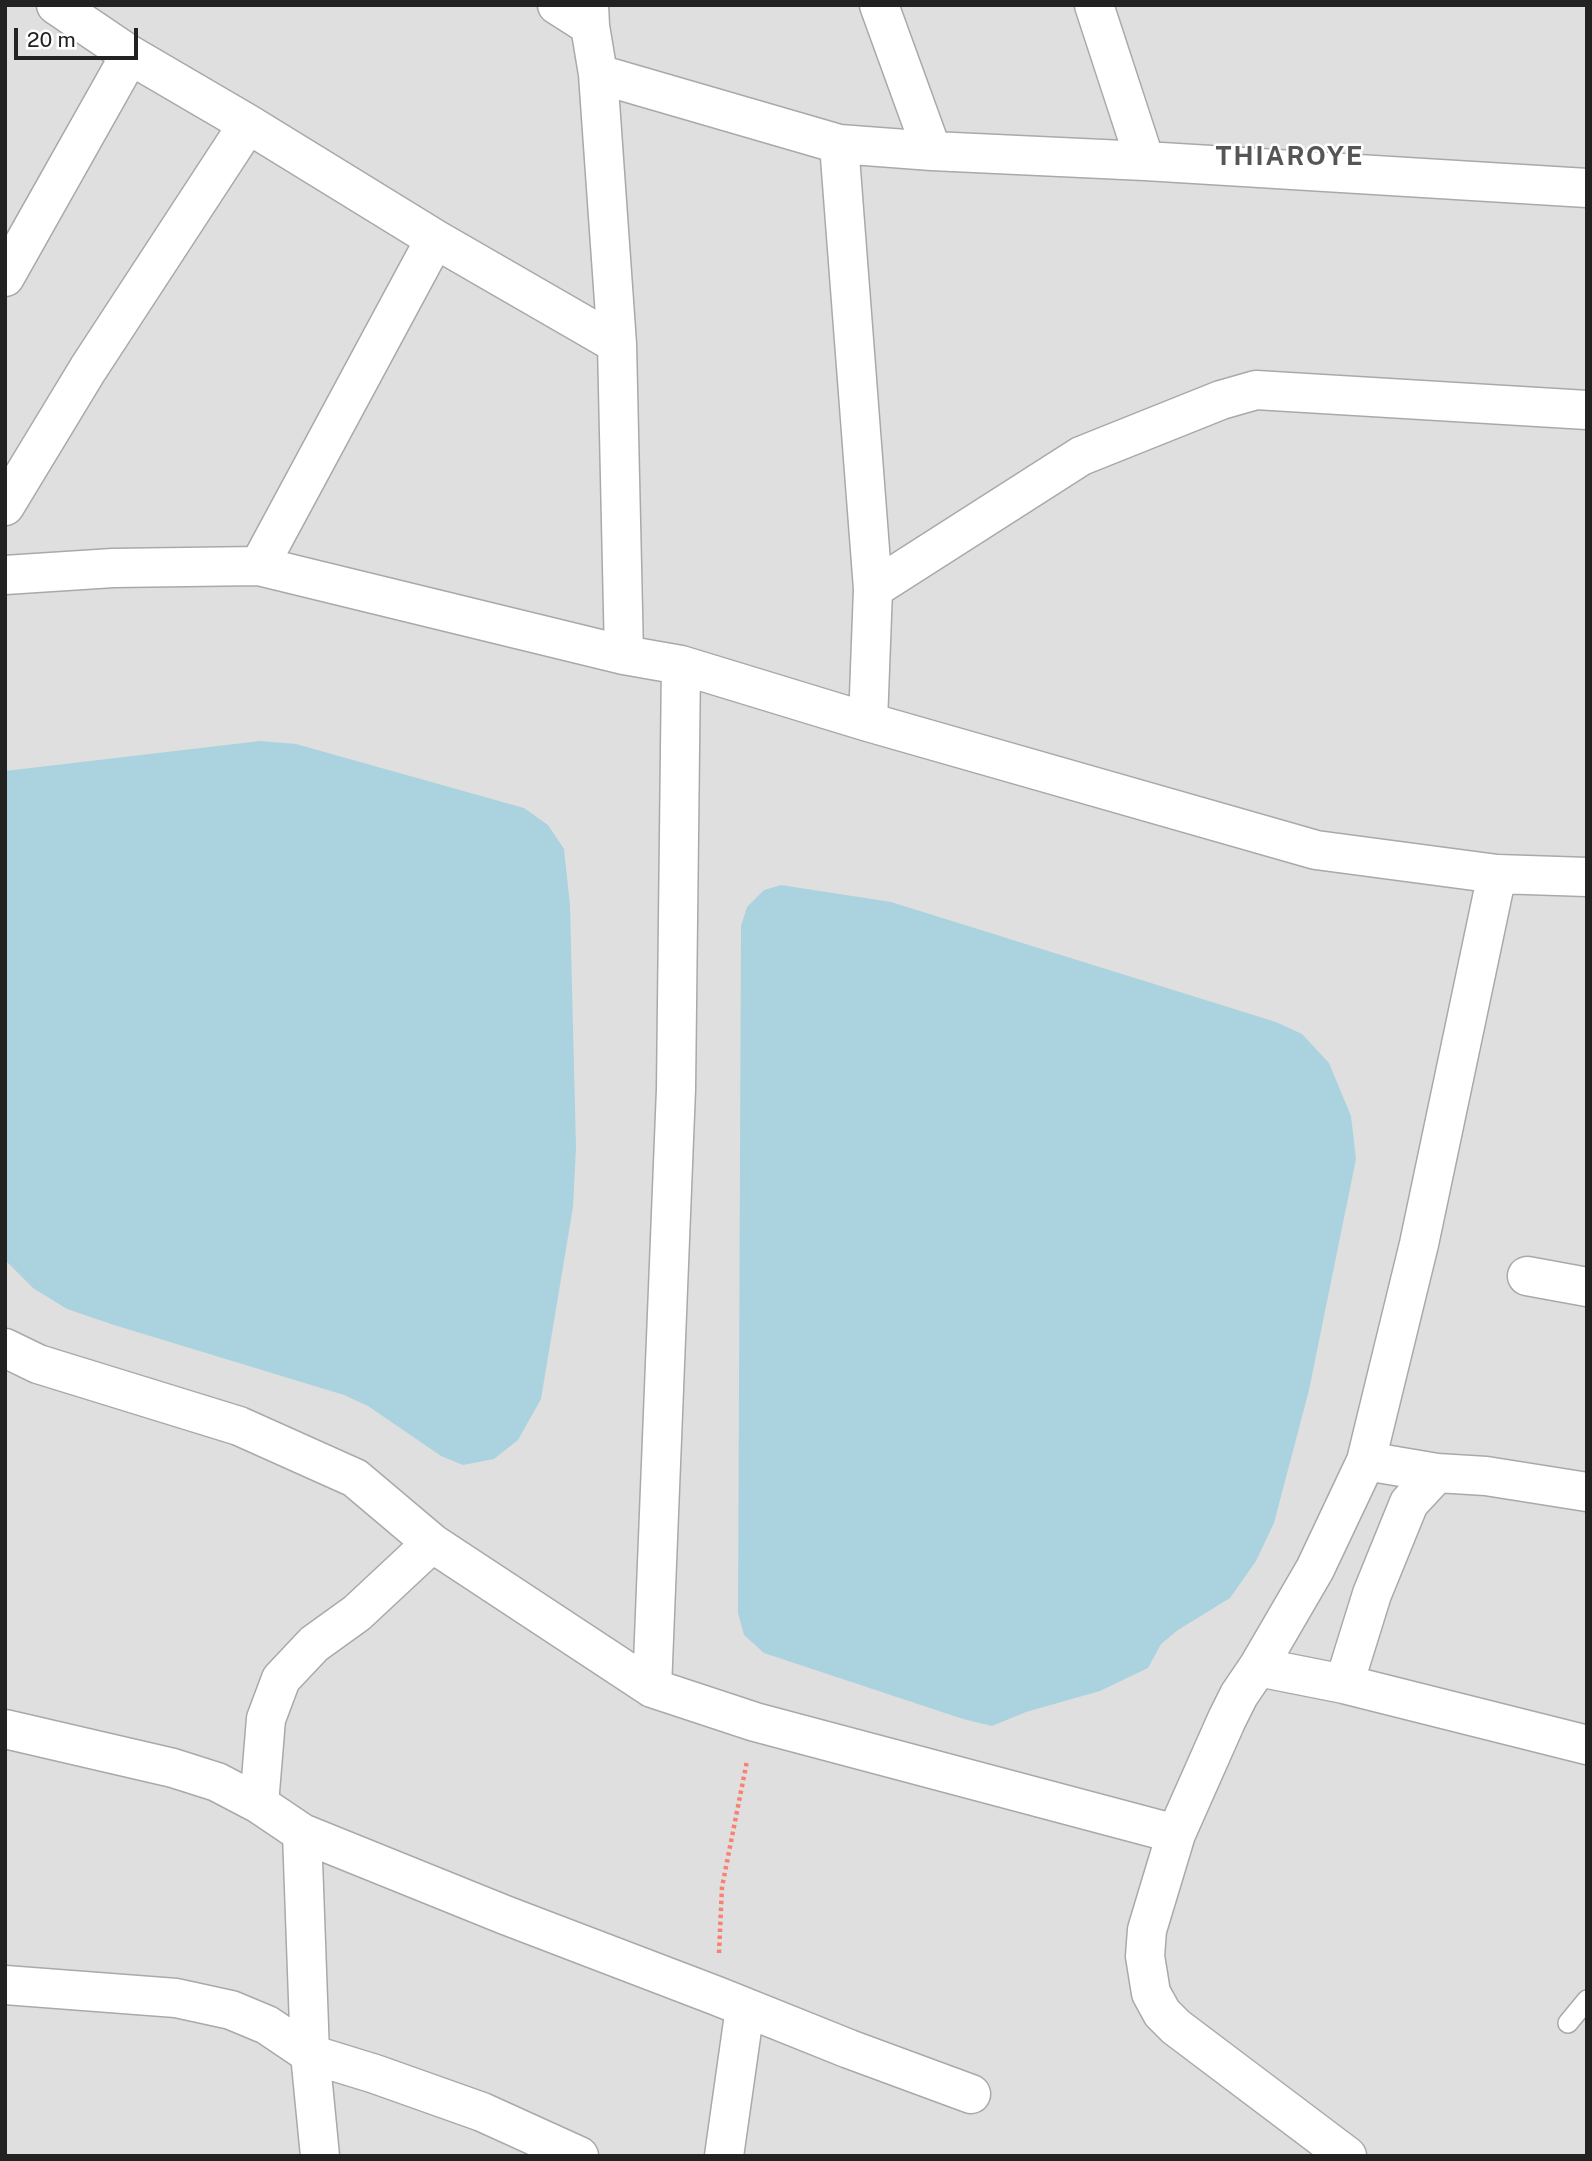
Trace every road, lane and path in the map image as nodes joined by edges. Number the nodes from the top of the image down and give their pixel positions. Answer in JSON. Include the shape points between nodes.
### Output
{"nodes":[{"id":1,"x":57,"y":5,"type":"edge"},
{"id":2,"x":557,"y":5,"type":"edge"},
{"id":3,"x":879,"y":5,"type":"edge"},
{"id":4,"x":1094,"y":5,"type":"edge"},
{"id":5,"x":589,"y":16,"type":"edge"},
{"id":6,"x":130,"y":55,"type":"junction"},
{"id":7,"x":597,"y":74,"type":"junction"},
{"id":8,"x":248,"y":124,"type":"junction"},
{"id":9,"x":839,"y":144,"type":"junction"},
{"id":10,"x":932,"y":151,"type":"junction"},
{"id":11,"x":1145,"y":161,"type":"junction"},
{"id":12,"x":1587,"y":188,"type":"edge"},
{"id":13,"x":435,"y":239,"type":"junction"},
{"id":14,"x":5,"y":277,"type":"edge"},
{"id":15,"x":617,"y":344,"type":"junction"},
{"id":16,"x":1587,"y":410,"type":"edge"},
{"id":17,"x":5,"y":506,"type":"edge"},
{"id":18,"x":259,"y":566,"type":"junction"},
{"id":19,"x":5,"y":575,"type":"edge"},
{"id":20,"x":873,"y":589,"type":"junction"},
{"id":21,"x":624,"y":655,"type":"junction"},
{"id":22,"x":681,"y":665,"type":"junction"},
{"id":23,"x":868,"y":722,"type":"junction"},
{"id":24,"x":1497,"y":874,"type":"junction"},
{"id":25,"x":1587,"y":877,"type":"edge"},
{"id":26,"x":1527,"y":1276,"type":"dead end"},
{"id":27,"x":1587,"y":1287,"type":"edge"},
{"id":28,"x":5,"y":1348,"type":"edge"},
{"id":29,"x":1366,"y":1461,"type":"junction"},
{"id":30,"x":1437,"y":1473,"type":"junction"},
{"id":31,"x":1587,"y":1492,"type":"edge"},
{"id":32,"x":432,"y":1543,"type":"junction"},
{"id":33,"x":1258,"y":1667,"type":"junction"},
{"id":34,"x":1344,"y":1684,"type":"junction"},
{"id":35,"x":652,"y":1688,"type":"junction"},
{"id":36,"x":755,"y":1722,"type":"junction"},
{"id":37,"x":5,"y":1729,"type":"edge"},
{"id":38,"x":1587,"y":1745,"type":"edge"},
{"id":39,"x":259,"y":1804,"type":"junction"},
{"id":40,"x":302,"y":1833,"type":"junction"},
{"id":41,"x":1176,"y":1834,"type":"junction"},
{"id":42,"x":5,"y":1985,"type":"edge"},
{"id":43,"x":1587,"y":2000,"type":"edge"},
{"id":44,"x":731,"y":2002,"type":"junction"},
{"id":45,"x":1568,"y":2023,"type":"dead end"},
{"id":46,"x":310,"y":2054,"type":"junction"},
{"id":47,"x":971,"y":2094,"type":"dead end"},
{"id":48,"x":1328,"y":2149,"type":"edge"},
{"id":49,"x":320,"y":2156,"type":"edge"},
{"id":50,"x":579,"y":2156,"type":"edge"},
{"id":51,"x":724,"y":2156,"type":"edge"}],
"edges":[{"from":1,"to":6,"type":"street"},
{"from":2,"to":5,"type":"street"},
{"from":3,"to":10,"type":"street"},
{"from":4,"to":11,"type":"street"},
{"from":5,"to":7,"type":"street"},
{"from":6,"to":8,"type":"street"},
{"from":6,"to":14,"type":"street"},
{"from":7,"to":9,"type":"street"},
{"from":7,"to":15,"type":"street"},
{"from":8,"to":13,"type":"street"},
{"from":8,"to":17,"type":"street","via":[[88,369]]},
{"from":9,"to":10,"type":"street"},
{"from":9,"to":20,"type":"street"},
{"from":10,"to":11,"type":"street"},
{"from":11,"to":12,"type":"street"},
{"from":13,"to":15,"type":"street"},
{"from":13,"to":18,"type":"street"},
{"from":15,"to":21,"type":"street"},
{"from":16,"to":20,"type":"street","via":[[1256,390],[1081,456]]},
{"from":18,"to":19,"type":"street"},
{"from":18,"to":21,"type":"street"},
{"from":20,"to":23,"type":"street"},
{"from":21,"to":22,"type":"street"},
{"from":22,"to":23,"type":"street"},
{"from":22,"to":35,"type":"street","via":[[676,1088]]},
{"from":23,"to":24,"type":"street","via":[[1316,850]]},
{"from":24,"to":25,"type":"street"},
{"from":24,"to":29,"type":"street","via":[[1419,1244]]},
{"from":26,"to":27,"type":"street"},
{"from":28,"to":32,"type":"street","via":[[38,1364],[239,1426],[355,1478]]},
{"from":29,"to":30,"type":"street"},
{"from":29,"to":33,"type":"street","via":[[1315,1569]]},
{"from":30,"to":31,"type":"street"},
{"from":30,"to":34,"type":"street","via":[[1409,1503],[1371,1594]]},
{"from":32,"to":35,"type":"street"},
{"from":32,"to":39,"type":"street","via":[[357,1613],[314,1644],[281,1679],[266,1719]]},
{"from":33,"to":34,"type":"street"},
{"from":33,"to":41,"type":"street","via":[[1227,1719]]},
{"from":34,"to":38,"type":"street"},
{"from":35,"to":36,"type":"street"},
{"from":36,"to":41,"type":"street"},
{"from":36,"to":44,"type":"path","via":[[722,1886]]},
{"from":37,"to":39,"type":"street","via":[[173,1768],[217,1782]]},
{"from":39,"to":40,"type":"street"},
{"from":40,"to":44,"type":"street"},
{"from":40,"to":46,"type":"street"},
{"from":41,"to":48,"type":"street","via":[[1147,1930],[1145,1956],[1161,2013]]},
{"from":42,"to":46,"type":"street","via":[[176,1998],[231,2010],[267,2025]]},
{"from":43,"to":45,"type":"lane"},
{"from":44,"to":47,"type":"street"},
{"from":44,"to":51,"type":"street"},
{"from":46,"to":49,"type":"street"},
{"from":46,"to":50,"type":"street","via":[[482,2112]]}]}
